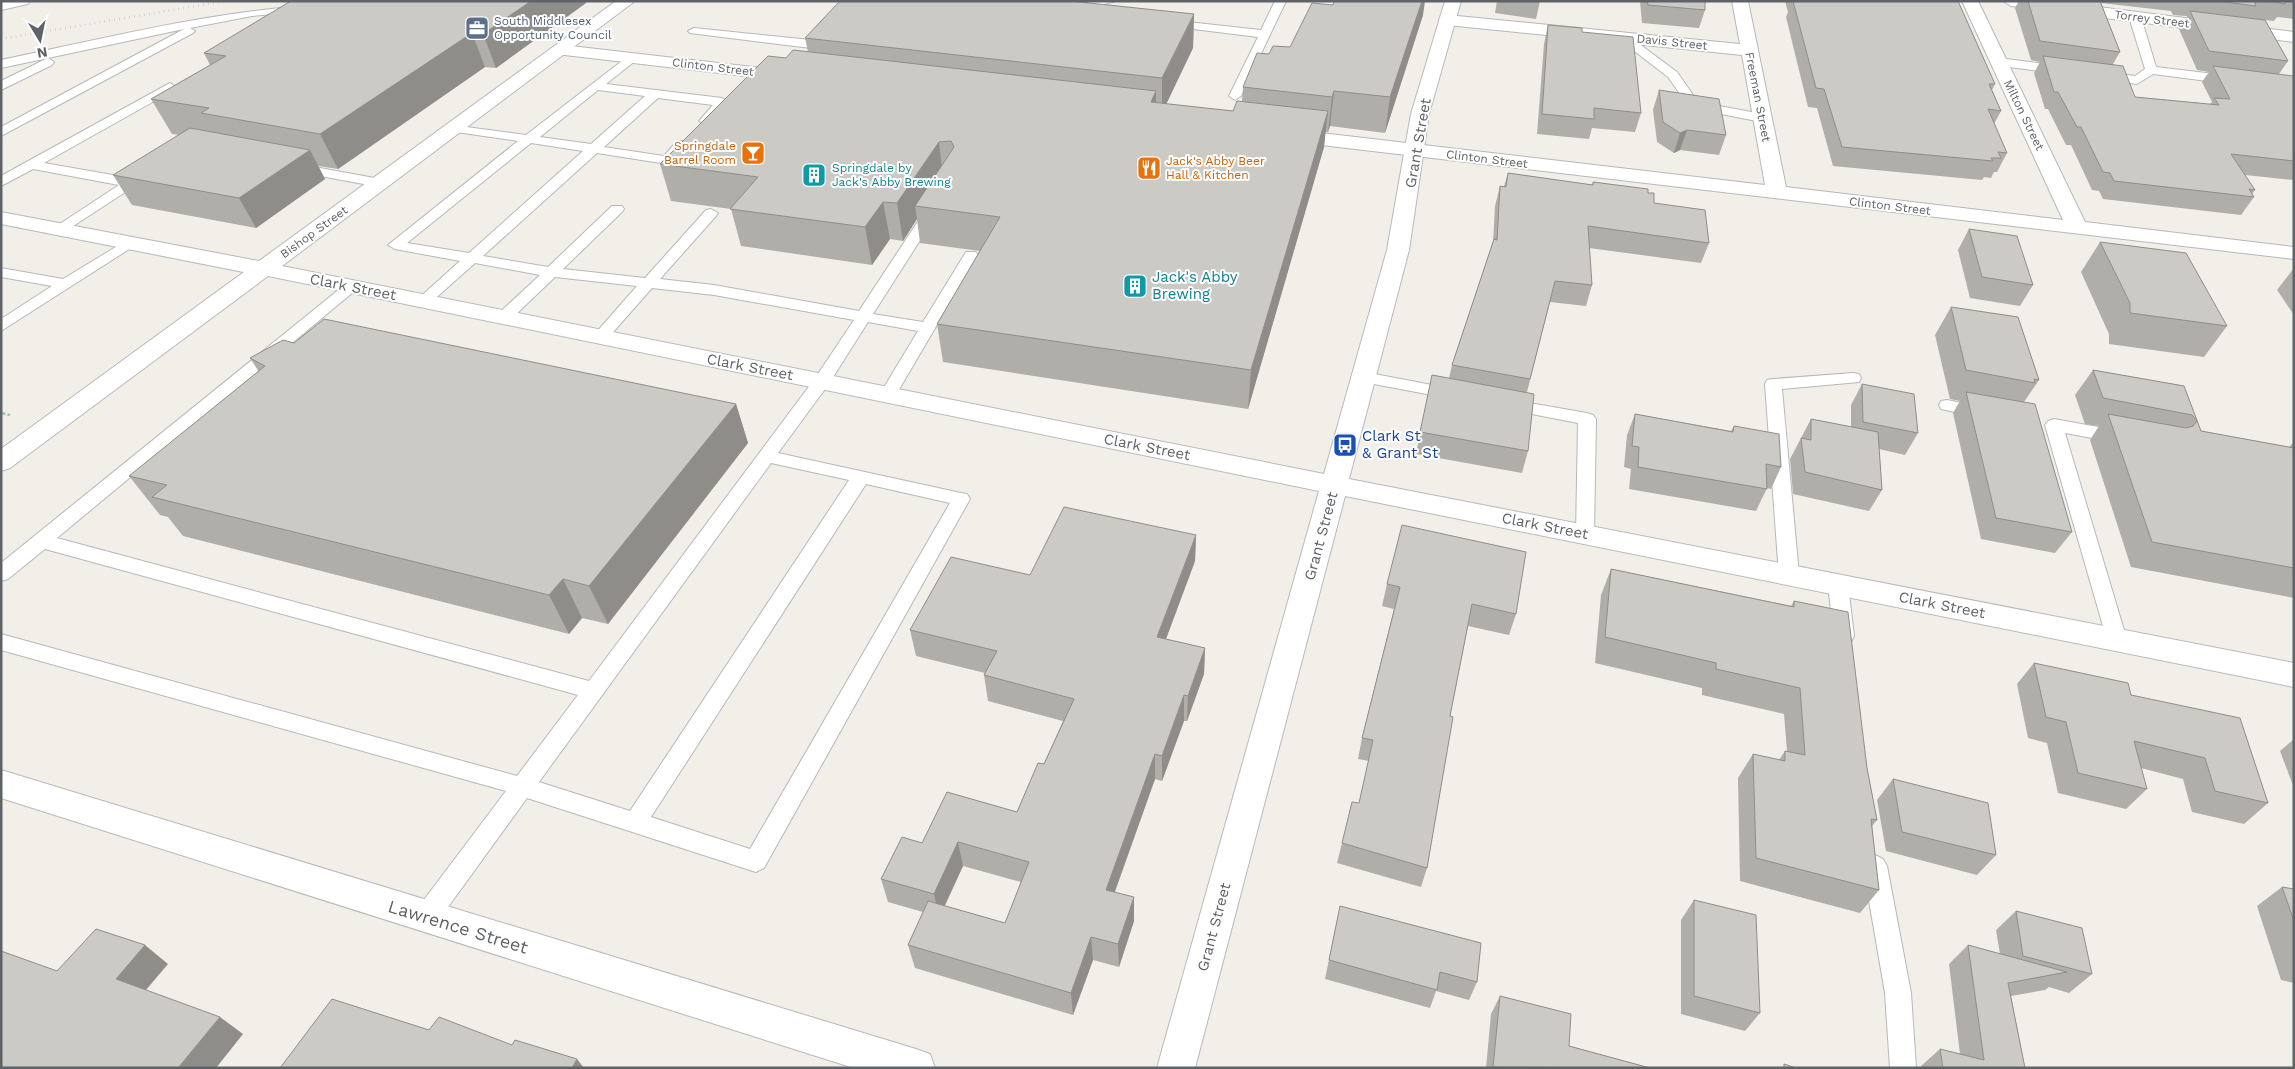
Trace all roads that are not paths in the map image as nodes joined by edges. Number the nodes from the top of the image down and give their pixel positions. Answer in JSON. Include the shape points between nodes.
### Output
{"nodes":[{"id":1,"x":22,"y":1,"type":"edge"},
{"id":2,"x":627,"y":1,"type":"edge"},
{"id":3,"x":1111,"y":1,"type":"edge"},
{"id":4,"x":1281,"y":1,"type":"edge"},
{"id":5,"x":1453,"y":1,"type":"edge"},
{"id":6,"x":1740,"y":1,"type":"edge"},
{"id":7,"x":1970,"y":1,"type":"edge"},
{"id":8,"x":2011,"y":1,"type":"edge"},
{"id":9,"x":1,"y":5,"type":"edge"},
{"id":10,"x":1079,"y":8,"type":"junction"},
{"id":11,"x":317,"y":10,"type":"edge"},
{"id":12,"x":1063,"y":10,"type":"edge"},
{"id":13,"x":1097,"y":15,"type":"edge"},
{"id":14,"x":2134,"y":17,"type":"junction"},
{"id":15,"x":210,"y":20,"type":"junction"},
{"id":16,"x":1447,"y":20,"type":"junction"},
{"id":17,"x":1156,"y":22,"type":"edge"},
{"id":18,"x":694,"y":31,"type":"dead end"},
{"id":19,"x":1265,"y":34,"type":"junction"},
{"id":20,"x":2294,"y":36,"type":"edge"},
{"id":21,"x":1632,"y":38,"type":"junction"},
{"id":22,"x":562,"y":50,"type":"junction"},
{"id":23,"x":1748,"y":50,"type":"junction"},
{"id":24,"x":69,"y":51,"type":"junction"},
{"id":25,"x":800,"y":56,"type":"edge"},
{"id":26,"x":631,"y":58,"type":"junction"},
{"id":27,"x":1998,"y":62,"type":"junction"},
{"id":28,"x":1,"y":64,"type":"edge"},
{"id":29,"x":2151,"y":70,"type":"junction"},
{"id":30,"x":2072,"y":71,"type":"edge"},
{"id":31,"x":791,"y":74,"type":"edge"},
{"id":32,"x":2091,"y":74,"type":"edge"},
{"id":33,"x":2246,"y":82,"type":"edge"},
{"id":34,"x":1,"y":86,"type":"edge"},
{"id":35,"x":170,"y":86,"type":"edge"},
{"id":36,"x":595,"y":86,"type":"junction"},
{"id":37,"x":655,"y":94,"type":"junction"},
{"id":38,"x":1235,"y":96,"type":"dead end"},
{"id":39,"x":1762,"y":118,"type":"junction"},
{"id":40,"x":456,"y":128,"type":"junction"},
{"id":41,"x":1,"y":132,"type":"edge"},
{"id":42,"x":1267,"y":133,"type":"edge"},
{"id":43,"x":529,"y":139,"type":"junction"},
{"id":44,"x":594,"y":149,"type":"junction"},
{"id":45,"x":1414,"y":150,"type":"junction"},
{"id":46,"x":32,"y":164,"type":"junction"},
{"id":47,"x":284,"y":166,"type":"edge"},
{"id":48,"x":156,"y":168,"type":"edge"},
{"id":49,"x":1,"y":182,"type":"edge"},
{"id":50,"x":132,"y":183,"type":"junction"},
{"id":51,"x":380,"y":183,"type":"junction"},
{"id":52,"x":1777,"y":193,"type":"junction"},
{"id":53,"x":939,"y":198,"type":"edge"},
{"id":54,"x":617,"y":209,"type":"dead end"},
{"id":55,"x":711,"y":213,"type":"dead end"},
{"id":56,"x":1,"y":218,"type":"edge"},
{"id":57,"x":2078,"y":228,"type":"junction"},
{"id":58,"x":59,"y":229,"type":"junction"},
{"id":59,"x":129,"y":243,"type":"junction"},
{"id":60,"x":2294,"y":253,"type":"edge"},
{"id":61,"x":971,"y":255,"type":"dead end"},
{"id":62,"x":471,"y":259,"type":"junction"},
{"id":63,"x":264,"y":268,"type":"junction"},
{"id":64,"x":1,"y":272,"type":"edge"},
{"id":65,"x":551,"y":272,"type":"junction"},
{"id":66,"x":650,"y":283,"type":"junction"},
{"id":67,"x":65,"y":284,"type":"junction"},
{"id":68,"x":352,"y":286,"type":"junction"},
{"id":69,"x":424,"y":301,"type":"junction"},
{"id":70,"x":504,"y":317,"type":"junction"},
{"id":71,"x":862,"y":318,"type":"junction"},
{"id":72,"x":1,"y":326,"type":"edge"},
{"id":73,"x":927,"y":328,"type":"junction"},
{"id":74,"x":601,"y":336,"type":"junction"},
{"id":75,"x":1364,"y":377,"type":"junction"},
{"id":76,"x":1853,"y":378,"type":"dead end"},
{"id":77,"x":822,"y":381,"type":"junction"},
{"id":78,"x":888,"y":394,"type":"junction"},
{"id":79,"x":1469,"y":397,"type":"edge"},
{"id":80,"x":1489,"y":400,"type":"edge"},
{"id":81,"x":1947,"y":405,"type":"dead end"},
{"id":82,"x":1996,"y":414,"type":"edge"},
{"id":83,"x":2034,"y":421,"type":"edge"},
{"id":84,"x":2054,"y":425,"type":"junction"},
{"id":85,"x":2138,"y":440,"type":"edge"},
{"id":86,"x":767,"y":456,"type":"junction"},
{"id":87,"x":1,"y":462,"type":"edge"},
{"id":88,"x":861,"y":477,"type":"junction"},
{"id":89,"x":1335,"y":485,"type":"junction"},
{"id":90,"x":1585,"y":534,"type":"junction"},
{"id":91,"x":42,"y":541,"type":"junction"},
{"id":92,"x":1,"y":574,"type":"edge"},
{"id":93,"x":1789,"y":575,"type":"junction"},
{"id":94,"x":1838,"y":585,"type":"junction"},
{"id":95,"x":2117,"y":640,"type":"junction"},
{"id":96,"x":1,"y":642,"type":"edge"},
{"id":97,"x":1846,"y":660,"type":"edge"},
{"id":98,"x":2294,"y":675,"type":"edge"},
{"id":99,"x":595,"y":691,"type":"junction"},
{"id":100,"x":1,"y":784,"type":"edge"},
{"id":101,"x":524,"y":787,"type":"junction"},
{"id":102,"x":635,"y":822,"type":"junction"},
{"id":103,"x":1870,"y":841,"type":"edge"},
{"id":104,"x":426,"y":917,"type":"junction"},
{"id":105,"x":906,"y":1066,"type":"edge"},
{"id":106,"x":1176,"y":1068,"type":"edge"},
{"id":107,"x":1903,"y":1068,"type":"edge"}],
"edges":[{"from":1,"to":9,"type":"street"},
{"from":2,"to":22,"type":"street","name":"Bishop Street"},
{"from":3,"to":10,"type":"lane"},
{"from":4,"to":19,"type":"lane"},
{"from":5,"to":16,"type":"street","name":"Grant Street"},
{"from":6,"to":23,"type":"street","name":"Freeman Street"},
{"from":7,"to":27,"type":"street","name":"Milton Street"},
{"from":8,"to":14,"type":"street","name":"Torrey Street"},
{"from":10,"to":12,"type":"lane"},
{"from":10,"to":13,"type":"lane"},
{"from":11,"to":15,"type":"lane","via":[[278,10]]},
{"from":14,"to":20,"type":"street","name":"Torrey Street"},
{"from":14,"to":29,"type":"lane"},
{"from":15,"to":24,"type":"lane"},
{"from":15,"to":41,"type":"lane"},
{"from":16,"to":21,"type":"street","name":"Davis Street"},
{"from":16,"to":45,"type":"street","name":"Grant Street","via":[[1420,114]]},
{"from":17,"to":19,"type":"lane"},
{"from":18,"to":25,"type":"lane","via":[[814,40]]},
{"from":19,"to":38,"type":"lane"},
{"from":21,"to":23,"type":"street","name":"Davis Street"},
{"from":21,"to":39,"type":"lane","via":[[1637,48],[1673,75],[1694,105]]},
{"from":22,"to":26,"type":"street","name":"Clinton Street"},
{"from":22,"to":40,"type":"street","name":"Bishop Street"},
{"from":23,"to":39,"type":"street","name":"Freeman Street"},
{"from":24,"to":28,"type":"lane"},
{"from":24,"to":34,"type":"lane"},
{"from":26,"to":31,"type":"street","name":"Clinton Street"},
{"from":26,"to":36,"type":"lane"},
{"from":27,"to":30,"type":"lane"},
{"from":27,"to":57,"type":"street","name":"Milton Street"},
{"from":29,"to":32,"type":"lane","via":[[2137,80]]},
{"from":29,"to":33,"type":"lane"},
{"from":35,"to":46,"type":"lane"},
{"from":36,"to":37,"type":"lane"},
{"from":36,"to":43,"type":"lane"},
{"from":37,"to":44,"type":"lane"},
{"from":37,"to":44,"type":"lane","via":[[722,102],[667,160]]},
{"from":39,"to":52,"type":"street","name":"Freeman Street"},
{"from":40,"to":43,"type":"lane"},
{"from":40,"to":51,"type":"street","name":"Bishop Street"},
{"from":42,"to":45,"type":"street","name":"Clinton Street"},
{"from":43,"to":44,"type":"lane"},
{"from":43,"to":62,"type":"lane","via":[[395,245]]},
{"from":44,"to":62,"type":"lane"},
{"from":45,"to":52,"type":"street","name":"Clinton Street"},
{"from":45,"to":75,"type":"street","name":"Grant Street","via":[[1400,242]]},
{"from":46,"to":49,"type":"lane"},
{"from":46,"to":50,"type":"lane"},
{"from":47,"to":51,"type":"lane"},
{"from":48,"to":50,"type":"lane"},
{"from":50,"to":58,"type":"lane"},
{"from":51,"to":63,"type":"street","name":"Bishop Street"},
{"from":52,"to":57,"type":"street","name":"Clinton Street"},
{"from":53,"to":71,"type":"lane"},
{"from":54,"to":65,"type":"lane"},
{"from":55,"to":66,"type":"lane"},
{"from":56,"to":58,"type":"street","name":"Clark Street"},
{"from":57,"to":60,"type":"street","name":"Clinton Street"},
{"from":58,"to":59,"type":"street","name":"Clark Street"},
{"from":59,"to":63,"type":"street","name":"Clark Street"},
{"from":59,"to":67,"type":"lane"},
{"from":61,"to":73,"type":"lane"},
{"from":62,"to":65,"type":"lane"},
{"from":62,"to":69,"type":"lane"},
{"from":63,"to":68,"type":"street","name":"Clark Street"},
{"from":63,"to":87,"type":"street","name":"Bishop Street"},
{"from":64,"to":67,"type":"lane"},
{"from":65,"to":66,"type":"lane"},
{"from":65,"to":70,"type":"lane"},
{"from":66,"to":71,"type":"lane","via":[[714,290]]},
{"from":66,"to":74,"type":"lane"},
{"from":67,"to":72,"type":"lane"},
{"from":68,"to":69,"type":"street","name":"Clark Street"},
{"from":68,"to":91,"type":"lane"},
{"from":69,"to":70,"type":"street","name":"Clark Street"},
{"from":70,"to":74,"type":"street","name":"Clark Street"},
{"from":71,"to":73,"type":"lane"},
{"from":71,"to":77,"type":"lane"},
{"from":73,"to":78,"type":"lane"},
{"from":74,"to":77,"type":"street","name":"Clark Street"},
{"from":75,"to":79,"type":"lane"},
{"from":75,"to":89,"type":"street","name":"Grant Street"},
{"from":76,"to":93,"type":"lane","via":[[1773,384]]},
{"from":77,"to":78,"type":"street","name":"Clark Street"},
{"from":77,"to":86,"type":"lane"},
{"from":78,"to":89,"type":"street","name":"Clark Street"},
{"from":80,"to":90,"type":"lane","via":[[1587,419]]},
{"from":81,"to":82,"type":"lane"},
{"from":83,"to":84,"type":"lane"},
{"from":84,"to":85,"type":"lane"},
{"from":84,"to":95,"type":"lane"},
{"from":86,"to":88,"type":"lane"},
{"from":86,"to":99,"type":"lane"},
{"from":88,"to":102,"type":"lane"},
{"from":88,"to":102,"type":"lane","via":[[961,499],[756,861]]},
{"from":89,"to":90,"type":"street","name":"Clark Street"},
{"from":89,"to":106,"type":"street","name":"Grant Street"},
{"from":90,"to":93,"type":"street","name":"Clark Street"},
{"from":91,"to":92,"type":"lane"},
{"from":91,"to":99,"type":"lane"},
{"from":93,"to":94,"type":"street","name":"Clark Street"},
{"from":94,"to":95,"type":"street","name":"Clark Street"},
{"from":94,"to":97,"type":"lane"},
{"from":95,"to":98,"type":"street","name":"Clark Street"},
{"from":96,"to":101,"type":"lane"},
{"from":99,"to":101,"type":"lane"},
{"from":100,"to":104,"type":"street","name":"Lawrence Street"},
{"from":101,"to":102,"type":"lane"},
{"from":101,"to":104,"type":"lane"},
{"from":103,"to":107,"type":"lane","via":[[1898,994]]},
{"from":104,"to":105,"type":"street","name":"Lawrence Street"}]}
